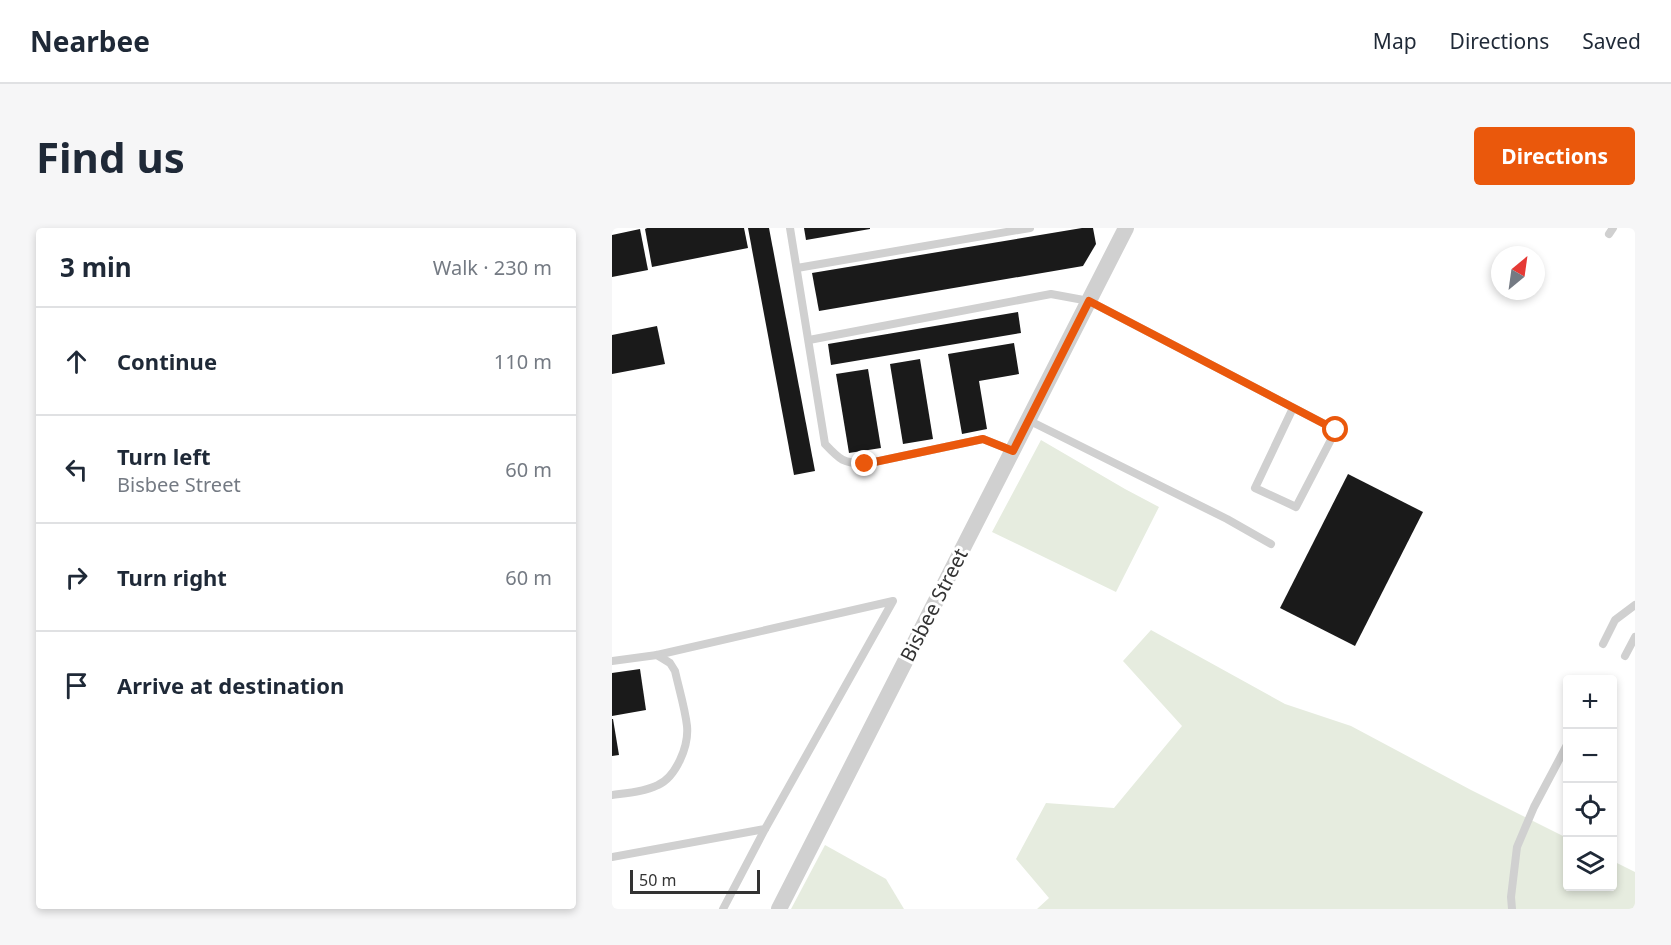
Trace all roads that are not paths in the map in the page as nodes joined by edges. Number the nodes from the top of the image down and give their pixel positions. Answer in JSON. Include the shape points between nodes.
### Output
{"nodes":[{"id":1,"x":790,"y":228,"type":"edge"},
{"id":2,"x":1030,"y":228,"type":"edge"},
{"id":3,"x":1126,"y":228,"type":"edge"},
{"id":4,"x":797,"y":268,"type":"junction"},
{"id":5,"x":1089,"y":301,"type":"junction"},
{"id":6,"x":809,"y":340,"type":"junction"},
{"id":7,"x":1293,"y":408,"type":"junction"},
{"id":8,"x":1028,"y":420,"type":"junction"},
{"id":9,"x":1013,"y":451,"type":"junction"},
{"id":10,"x":1271,"y":544,"type":"dead end"},
{"id":11,"x":1635,"y":606,"type":"edge"},
{"id":12,"x":1635,"y":637,"type":"edge"},
{"id":13,"x":1603,"y":644,"type":"dead end"},
{"id":14,"x":657,"y":655,"type":"junction"},
{"id":15,"x":1626,"y":656,"type":"dead end"},
{"id":16,"x":612,"y":661,"type":"edge"},
{"id":17,"x":1563,"y":752,"type":"edge"},
{"id":18,"x":612,"y":795,"type":"edge"},
{"id":19,"x":765,"y":829,"type":"junction"},
{"id":20,"x":612,"y":857,"type":"edge"},
{"id":21,"x":723,"y":909,"type":"edge"},
{"id":22,"x":779,"y":909,"type":"edge"},
{"id":23,"x":1512,"y":909,"type":"edge"}],
"edges":[{"from":1,"to":4,"type":"lane"},
{"from":2,"to":4,"type":"lane"},
{"from":3,"to":5,"type":"street","name":"Bisbee Street"},
{"from":4,"to":6,"type":"lane"},
{"from":5,"to":6,"type":"lane","via":[[1051,294]]},
{"from":5,"to":7,"type":"lane"},
{"from":5,"to":8,"type":"street","name":"Bisbee Street"},
{"from":6,"to":9,"type":"lane","via":[[825,444],[849,464],[983,439]]},
{"from":7,"to":7,"type":"lane","via":[[1336,430],[1296,507],[1255,488]]},
{"from":8,"to":9,"type":"street","name":"Bisbee Street"},
{"from":8,"to":10,"type":"lane"},
{"from":9,"to":22,"type":"street","name":"Bisbee Street"},
{"from":11,"to":13,"type":"lane","via":[[1615,620]]},
{"from":12,"to":15,"type":"lane"},
{"from":14,"to":16,"type":"lane"},
{"from":14,"to":18,"type":"lane","via":[[675,671],[687,728],[682,758],[672,775],[659,785]]},
{"from":14,"to":19,"type":"lane","via":[[893,601]]},
{"from":17,"to":23,"type":"lane","via":[[1517,847]]},
{"from":19,"to":20,"type":"lane"},
{"from":19,"to":21,"type":"lane"}]}
